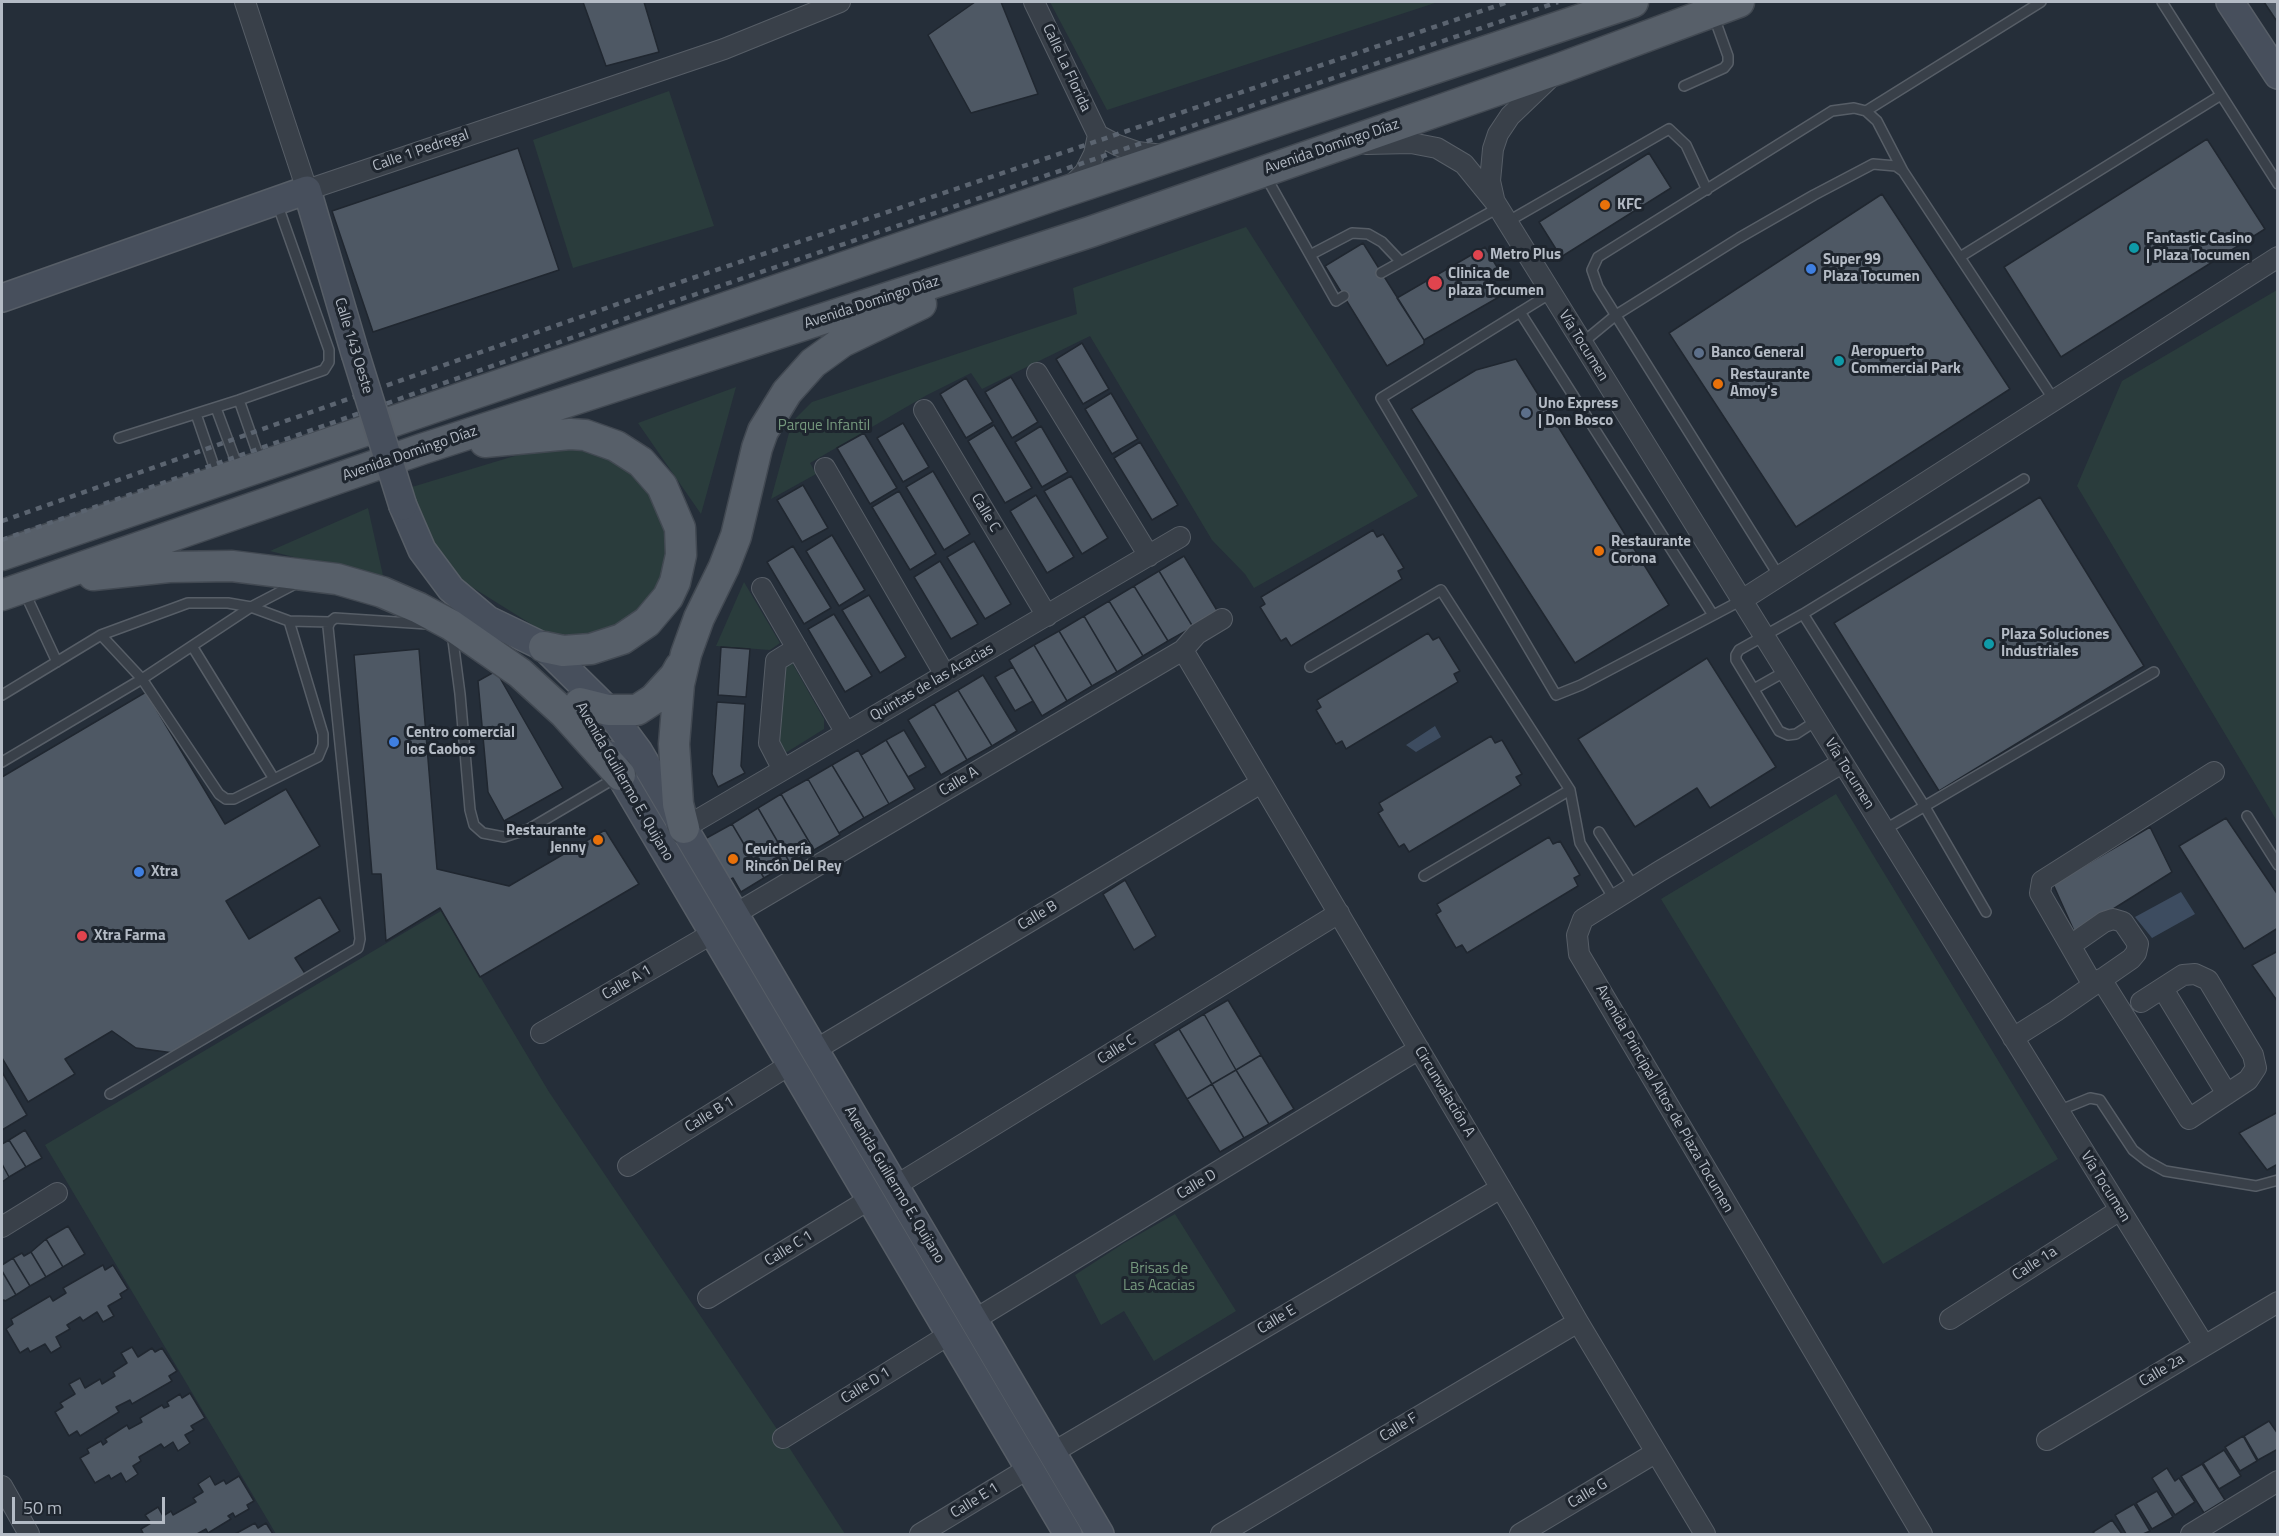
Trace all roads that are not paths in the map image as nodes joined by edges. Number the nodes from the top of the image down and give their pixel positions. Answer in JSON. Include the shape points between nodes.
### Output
{"nodes":[{"id":1,"x":245,"y":2,"type":"edge"},
{"id":2,"x":840,"y":2,"type":"edge"},
{"id":3,"x":1034,"y":2,"type":"edge"},
{"id":4,"x":1633,"y":2,"type":"edge"},
{"id":5,"x":2041,"y":2,"type":"edge"},
{"id":6,"x":2162,"y":2,"type":"edge"},
{"id":7,"x":2230,"y":2,"type":"edge"},
{"id":8,"x":1726,"y":7,"type":"edge"},
{"id":9,"x":1561,"y":68,"type":"junction"},
{"id":10,"x":2277,"y":75,"type":"edge"},
{"id":11,"x":1684,"y":86,"type":"dead end"},
{"id":12,"x":2221,"y":95,"type":"junction"},
{"id":13,"x":1866,"y":111,"type":"junction"},
{"id":14,"x":1098,"y":135,"type":"junction"},
{"id":15,"x":1345,"y":144,"type":"junction"},
{"id":16,"x":1180,"y":153,"type":"junction"},
{"id":17,"x":1263,"y":171,"type":"junction"},
{"id":18,"x":1903,"y":171,"type":"junction"},
{"id":19,"x":2277,"y":184,"type":"edge"},
{"id":20,"x":307,"y":190,"type":"junction"},
{"id":21,"x":1707,"y":190,"type":"junction"},
{"id":22,"x":1055,"y":195,"type":"junction"},
{"id":23,"x":277,"y":200,"type":"junction"},
{"id":24,"x":1500,"y":211,"type":"junction"},
{"id":25,"x":1090,"y":232,"type":"junction"},
{"id":26,"x":1310,"y":255,"type":"junction"},
{"id":27,"x":1960,"y":257,"type":"junction"},
{"id":28,"x":2277,"y":257,"type":"edge"},
{"id":29,"x":1401,"y":262,"type":"junction"},
{"id":30,"x":1381,"y":273,"type":"dead end"},
{"id":31,"x":1551,"y":293,"type":"junction"},
{"id":32,"x":1344,"y":296,"type":"dead end"},
{"id":33,"x":2,"y":298,"type":"edge"},
{"id":34,"x":1520,"y":312,"type":"junction"},
{"id":35,"x":1616,"y":315,"type":"junction"},
{"id":36,"x":1582,"y":343,"type":"junction"},
{"id":37,"x":1037,"y":373,"type":"dead end"},
{"id":38,"x":239,"y":400,"type":"junction"},
{"id":39,"x":2054,"y":400,"type":"junction"},
{"id":40,"x":216,"y":408,"type":"junction"},
{"id":41,"x":924,"y":410,"type":"dead end"},
{"id":42,"x":195,"y":414,"type":"junction"},
{"id":43,"x":119,"y":438,"type":"dead end"},
{"id":44,"x":422,"y":449,"type":"junction"},
{"id":45,"x":825,"y":468,"type":"dead end"},
{"id":46,"x":240,"y":473,"type":"junction"},
{"id":47,"x":2024,"y":479,"type":"dead end"},
{"id":48,"x":1180,"y":537,"type":"dead end"},
{"id":49,"x":2,"y":555,"type":"edge"},
{"id":50,"x":1149,"y":556,"type":"junction"},
{"id":51,"x":314,"y":574,"type":"junction"},
{"id":52,"x":1779,"y":576,"type":"junction"},
{"id":53,"x":21,"y":588,"type":"edge"},
{"id":54,"x":762,"y":588,"type":"dead end"},
{"id":55,"x":1742,"y":600,"type":"junction"},
{"id":56,"x":251,"y":607,"type":"junction"},
{"id":57,"x":1803,"y":614,"type":"junction"},
{"id":58,"x":1713,"y":615,"type":"junction"},
{"id":59,"x":1047,"y":616,"type":"junction"},
{"id":60,"x":1222,"y":619,"type":"dead end"},
{"id":61,"x":290,"y":621,"type":"junction"},
{"id":62,"x":330,"y":622,"type":"junction"},
{"id":63,"x":451,"y":625,"type":"junction"},
{"id":64,"x":100,"y":635,"type":"junction"},
{"id":65,"x":1764,"y":636,"type":"junction"},
{"id":66,"x":538,"y":644,"type":"junction"},
{"id":67,"x":192,"y":645,"type":"junction"},
{"id":68,"x":797,"y":648,"type":"junction"},
{"id":69,"x":1183,"y":650,"type":"junction"},
{"id":70,"x":686,"y":654,"type":"junction"},
{"id":71,"x":57,"y":662,"type":"junction"},
{"id":72,"x":1310,"y":667,"type":"dead end"},
{"id":73,"x":1786,"y":671,"type":"junction"},
{"id":74,"x":2154,"y":672,"type":"dead end"},
{"id":75,"x":945,"y":675,"type":"junction"},
{"id":76,"x":142,"y":679,"type":"junction"},
{"id":77,"x":1754,"y":689,"type":"junction"},
{"id":78,"x":2,"y":695,"type":"edge"},
{"id":79,"x":594,"y":707,"type":"junction"},
{"id":80,"x":1816,"y":721,"type":"junction"},
{"id":81,"x":846,"y":733,"type":"junction"},
{"id":82,"x":2,"y":762,"type":"edge"},
{"id":83,"x":1842,"y":763,"type":"junction"},
{"id":84,"x":783,"y":770,"type":"junction"},
{"id":85,"x":2214,"y":772,"type":"dead end"},
{"id":86,"x":631,"y":775,"type":"junction"},
{"id":87,"x":274,"y":779,"type":"junction"},
{"id":88,"x":1262,"y":783,"type":"junction"},
{"id":89,"x":1570,"y":790,"type":"junction"},
{"id":90,"x":665,"y":798,"type":"junction"},
{"id":91,"x":1924,"y":807,"type":"junction"},
{"id":92,"x":2247,"y":816,"type":"dead end"},
{"id":93,"x":684,"y":828,"type":"junction"},
{"id":94,"x":1884,"y":831,"type":"junction"},
{"id":95,"x":1599,"y":832,"type":"dead end"},
{"id":96,"x":2277,"y":865,"type":"edge"},
{"id":97,"x":1424,"y":876,"type":"dead end"},
{"id":98,"x":1634,"y":887,"type":"junction"},
{"id":99,"x":1614,"y":899,"type":"junction"},
{"id":100,"x":1986,"y":912,"type":"dead end"},
{"id":101,"x":735,"y":914,"type":"junction"},
{"id":102,"x":1339,"y":914,"type":"junction"},
{"id":103,"x":713,"y":933,"type":"junction"},
{"id":104,"x":2071,"y":945,"type":"junction"},
{"id":105,"x":2097,"y":982,"type":"junction"},
{"id":106,"x":2163,"y":989,"type":"junction"},
{"id":107,"x":2141,"y":1002,"type":"dead end"},
{"id":108,"x":800,"y":1025,"type":"junction"},
{"id":109,"x":541,"y":1034,"type":"dead end"},
{"id":110,"x":2013,"y":1038,"type":"junction"},
{"id":111,"x":776,"y":1039,"type":"junction"},
{"id":112,"x":1419,"y":1049,"type":"junction"},
{"id":113,"x":815,"y":1050,"type":"junction"},
{"id":114,"x":791,"y":1064,"type":"junction"},
{"id":115,"x":110,"y":1094,"type":"dead end"},
{"id":116,"x":2227,"y":1094,"type":"junction"},
{"id":117,"x":2058,"y":1111,"type":"junction"},
{"id":118,"x":628,"y":1166,"type":"dead end"},
{"id":119,"x":2277,"y":1180,"type":"edge"},
{"id":120,"x":895,"y":1186,"type":"junction"},
{"id":121,"x":1501,"y":1188,"type":"junction"},
{"id":122,"x":57,"y":1193,"type":"dead end"},
{"id":123,"x":870,"y":1199,"type":"junction"},
{"id":124,"x":2120,"y":1210,"type":"junction"},
{"id":125,"x":2,"y":1227,"type":"edge"},
{"id":126,"x":708,"y":1298,"type":"dead end"},
{"id":127,"x":2277,"y":1302,"type":"edge"},
{"id":128,"x":1950,"y":1319,"type":"dead end"},
{"id":129,"x":974,"y":1320,"type":"junction"},
{"id":130,"x":1578,"y":1322,"type":"junction"},
{"id":131,"x":950,"y":1334,"type":"junction"},
{"id":132,"x":2204,"y":1345,"type":"junction"},
{"id":133,"x":783,"y":1438,"type":"dead end"},
{"id":134,"x":2047,"y":1440,"type":"dead end"},
{"id":135,"x":1052,"y":1453,"type":"junction"},
{"id":136,"x":1655,"y":1453,"type":"junction"},
{"id":137,"x":1029,"y":1468,"type":"junction"},
{"id":138,"x":2277,"y":1481,"type":"edge"},
{"id":139,"x":2,"y":1486,"type":"edge"},
{"id":140,"x":29,"y":1534,"type":"edge"},
{"id":141,"x":920,"y":1534,"type":"edge"},
{"id":142,"x":1068,"y":1534,"type":"edge"},
{"id":143,"x":1100,"y":1534,"type":"edge"},
{"id":144,"x":1221,"y":1534,"type":"edge"},
{"id":145,"x":1521,"y":1534,"type":"edge"},
{"id":146,"x":1705,"y":1534,"type":"edge"},
{"id":147,"x":1922,"y":1534,"type":"edge"},
{"id":148,"x":2191,"y":1534,"type":"edge"}],
"edges":[{"from":1,"to":20,"type":"street","name":"Calle 143 Oeste"},
{"from":2,"to":20,"type":"street","name":"Calle 1 Pedregal","via":[[724,49]]},
{"from":3,"to":14,"type":"street","name":"Calle La Florida"},
{"from":4,"to":16,"type":"main road"},
{"from":5,"to":13,"type":"lane"},
{"from":6,"to":12,"type":"lane"},
{"from":7,"to":10,"type":"street"},
{"from":8,"to":9,"type":"main road","name":"Avenida Domingo Díaz"},
{"from":8,"to":11,"type":"lane","via":[[1728,63]]},
{"from":9,"to":15,"type":"main road","name":"Avenida Domingo Díaz"},
{"from":9,"to":24,"type":"street","via":[[1510,116],[1498,135],[1490,181]]},
{"from":12,"to":19,"type":"lane"},
{"from":12,"to":27,"type":"lane"},
{"from":13,"to":18,"type":"lane","via":[[1877,121]]},
{"from":13,"to":21,"type":"lane","via":[[1832,111]]},
{"from":14,"to":16,"type":"street","via":[[1137,152]]},
{"from":14,"to":22,"type":"street","via":[[1085,172],[1072,186]]},
{"from":15,"to":17,"type":"main road","name":"Avenida Domingo Díaz"},
{"from":15,"to":24,"type":"street","name":"Vía Tocumen","via":[[1411,143],[1437,148],[1464,164]]},
{"from":16,"to":22,"type":"main road"},
{"from":17,"to":25,"type":"main road","name":"Avenida Domingo Díaz"},
{"from":17,"to":26,"type":"lane"},
{"from":18,"to":27,"type":"lane"},
{"from":18,"to":35,"type":"lane","via":[[1896,166],[1873,164],[1739,238]]},
{"from":20,"to":23,"type":"street","name":"Calle 1 Pedregal"},
{"from":20,"to":66,"type":"street","name":"Calle 143 Oeste","bridge":true,"via":[[403,506],[422,550],[451,589],[488,620]]},
{"from":21,"to":24,"type":"lane","via":[[1686,145],[1669,129]]},
{"from":21,"to":35,"type":"lane","via":[[1598,257],[1592,270]]},
{"from":22,"to":46,"type":"main road"},
{"from":23,"to":33,"type":"street","name":"Calle 1 Pedregal"},
{"from":23,"to":38,"type":"lane","via":[[329,350],[329,362],[324,370]]},
{"from":24,"to":29,"type":"lane"},
{"from":24,"to":31,"type":"street","name":"Vía Tocumen"},
{"from":25,"to":44,"type":"main road","name":"Avenida Domingo Díaz"},
{"from":25,"to":70,"type":"main road","via":[[1016,267],[894,316],[842,342],[800,375],[763,431],[736,536]]},
{"from":26,"to":29,"type":"lane","via":[[1352,233],[1368,234]]},
{"from":26,"to":32,"type":"lane","via":[[1336,301]]},
{"from":27,"to":39,"type":"lane"},
{"from":28,"to":39,"type":"street"},
{"from":29,"to":30,"type":"lane"},
{"from":31,"to":34,"type":"lane"},
{"from":31,"to":36,"type":"street","name":"Vía Tocumen"},
{"from":34,"to":58,"type":"lane"},
{"from":34,"to":58,"type":"lane","via":[[1381,398],[1556,696]]},
{"from":35,"to":36,"type":"lane"},
{"from":35,"to":52,"type":"lane"},
{"from":36,"to":55,"type":"street","name":"Vía Tocumen"},
{"from":37,"to":50,"type":"street"},
{"from":38,"to":40,"type":"lane"},
{"from":38,"to":46,"type":"lane"},
{"from":39,"to":52,"type":"street"},
{"from":40,"to":42,"type":"lane"},
{"from":40,"to":46,"type":"lane"},
{"from":41,"to":59,"type":"street","name":"Calle C"},
{"from":42,"to":43,"type":"lane"},
{"from":42,"to":46,"type":"lane"},
{"from":44,"to":53,"type":"main road","name":"Avenida Domingo Díaz"},
{"from":44,"to":66,"type":"main road","via":[[555,434],[585,435],[628,453],[662,486],[675,512],[682,540],[680,568],[668,597],[647,622],[608,645],[562,651]]},
{"from":45,"to":75,"type":"street"},
{"from":46,"to":49,"type":"main road"},
{"from":47,"to":57,"type":"lane"},
{"from":48,"to":50,"type":"street","name":"Quintas de las Acacias"},
{"from":50,"to":59,"type":"street","name":"Quintas de las Acacias"},
{"from":51,"to":53,"type":"main road","via":[[199,566]]},
{"from":51,"to":56,"type":"lane"},
{"from":51,"to":63,"type":"main road","via":[[382,592]]},
{"from":52,"to":55,"type":"street"},
{"from":53,"to":71,"type":"lane"},
{"from":54,"to":68,"type":"street"},
{"from":55,"to":58,"type":"lane"},
{"from":55,"to":65,"type":"street","name":"Vía Tocumen"},
{"from":56,"to":61,"type":"lane"},
{"from":56,"to":64,"type":"lane","via":[[188,603]]},
{"from":56,"to":67,"type":"lane"},
{"from":57,"to":65,"type":"lane"},
{"from":57,"to":91,"type":"lane"},
{"from":59,"to":75,"type":"street","name":"Quintas de las Acacias"},
{"from":60,"to":69,"type":"street","name":"Calle A","via":[[1197,634]]},
{"from":61,"to":62,"type":"lane"},
{"from":61,"to":87,"type":"lane","via":[[323,734],[323,746],[318,757]]},
{"from":62,"to":63,"type":"lane","via":[[335,618]]},
{"from":62,"to":115,"type":"lane","via":[[358,948]]},
{"from":63,"to":86,"type":"main road","via":[[545,694]]},
{"from":63,"to":86,"type":"lane","via":[[470,810],[474,825],[483,833],[504,837],[529,829]]},
{"from":64,"to":71,"type":"lane"},
{"from":64,"to":76,"type":"lane"},
{"from":65,"to":73,"type":"street","name":"Vía Tocumen"},
{"from":65,"to":77,"type":"lane","via":[[1736,655]]},
{"from":66,"to":79,"type":"street","name":"Avenida Guillermo E. Quijano","via":[[538,657]]},
{"from":67,"to":76,"type":"lane"},
{"from":67,"to":87,"type":"lane"},
{"from":68,"to":81,"type":"street"},
{"from":68,"to":84,"type":"street","via":[[776,661],[769,743]]},
{"from":69,"to":88,"type":"street","name":"Circunvalación A"},
{"from":69,"to":101,"type":"street","name":"Calle A"},
{"from":70,"to":79,"type":"main road","via":[[675,676],[650,703],[637,710]]},
{"from":70,"to":93,"type":"main road","via":[[676,702],[674,744],[678,804]]},
{"from":71,"to":78,"type":"lane"},
{"from":72,"to":89,"type":"lane","via":[[1441,590]]},
{"from":73,"to":77,"type":"lane"},
{"from":73,"to":80,"type":"street","name":"Vía Tocumen"},
{"from":74,"to":91,"type":"lane"},
{"from":75,"to":81,"type":"street","name":"Quintas de las Acacias"},
{"from":76,"to":82,"type":"lane"},
{"from":76,"to":87,"type":"lane","via":[[219,794],[234,799]]},
{"from":77,"to":80,"type":"lane","via":[[1779,731],[1796,734]]},
{"from":79,"to":86,"type":"street","name":"Avenida Guillermo E. Quijano","via":[[601,736]]},
{"from":79,"to":90,"type":"street","name":"Avenida Guillermo E. Quijano","via":[[639,752]]},
{"from":80,"to":83,"type":"street","name":"Vía Tocumen"},
{"from":81,"to":84,"type":"street","name":"Quintas de las Acacias"},
{"from":83,"to":94,"type":"street","name":"Vía Tocumen"},
{"from":83,"to":98,"type":"street","name":"Avenida Principal Altos de Plaza Tocumen"},
{"from":84,"to":93,"type":"street","name":"Quintas de las Acacias"},
{"from":85,"to":104,"type":"street","via":[[2042,881],[2040,893]]},
{"from":86,"to":90,"type":"lane"},
{"from":86,"to":103,"type":"street","name":"Avenida Guillermo E. Quijano"},
{"from":88,"to":102,"type":"street","name":"Circunvalación A"},
{"from":88,"to":113,"type":"street","name":"Calle B"},
{"from":89,"to":97,"type":"lane"},
{"from":89,"to":99,"type":"lane","via":[[1580,843]]},
{"from":90,"to":93,"type":"street","name":"Avenida Guillermo E. Quijano"},
{"from":91,"to":94,"type":"lane"},
{"from":91,"to":100,"type":"lane"},
{"from":92,"to":96,"type":"lane"},
{"from":93,"to":101,"type":"street","name":"Avenida Guillermo E. Quijano"},
{"from":94,"to":110,"type":"street","name":"Vía Tocumen"},
{"from":95,"to":98,"type":"lane"},
{"from":98,"to":99,"type":"street","name":"Avenida Principal Altos de Plaza Tocumen"},
{"from":99,"to":147,"type":"street","name":"Avenida Principal Altos de Plaza Tocumen","via":[[1583,919],[1578,935],[1579,954]]},
{"from":101,"to":108,"type":"street","name":"Avenida Guillermo E. Quijano"},
{"from":102,"to":112,"type":"street","name":"Circunvalación A"},
{"from":102,"to":120,"type":"street","name":"Calle C"},
{"from":103,"to":109,"type":"street","name":"Calle A 1"},
{"from":103,"to":111,"type":"street","name":"Avenida Guillermo E. Quijano"},
{"from":104,"to":105,"type":"street"},
{"from":104,"to":105,"type":"street","via":[[2104,922],[2123,922],[2138,944],[2136,952]]},
{"from":105,"to":110,"type":"street"},
{"from":105,"to":116,"type":"street","via":[[2188,1119]]},
{"from":106,"to":107,"type":"street"},
{"from":106,"to":116,"type":"street"},
{"from":106,"to":116,"type":"street","via":[[2183,975],[2195,974],[2208,980],[2253,1054],[2256,1068],[2248,1080]]},
{"from":108,"to":111,"type":"street"},
{"from":108,"to":113,"type":"street","name":"Avenida Guillermo E. Quijano"},
{"from":110,"to":117,"type":"street","name":"Vía Tocumen"},
{"from":111,"to":114,"type":"street","name":"Avenida Guillermo E. Quijano"},
{"from":112,"to":121,"type":"street","name":"Circunvalación A"},
{"from":112,"to":129,"type":"street","name":"Calle D"},
{"from":113,"to":120,"type":"street","name":"Avenida Guillermo E. Quijano"},
{"from":114,"to":118,"type":"street","name":"Calle B 1"},
{"from":114,"to":123,"type":"street","name":"Avenida Guillermo E. Quijano"},
{"from":117,"to":119,"type":"lane","via":[[2090,1098],[2100,1100],[2133,1150],[2165,1171],[2256,1186]]},
{"from":117,"to":124,"type":"street","name":"Vía Tocumen"},
{"from":120,"to":129,"type":"street","name":"Avenida Guillermo E. Quijano"},
{"from":121,"to":130,"type":"street","name":"Circunvalación A"},
{"from":121,"to":135,"type":"street","name":"Calle E"},
{"from":122,"to":125,"type":"street"},
{"from":123,"to":126,"type":"street","name":"Calle C 1"},
{"from":123,"to":131,"type":"street","name":"Avenida Guillermo E. Quijano"},
{"from":124,"to":128,"type":"street","name":"Calle 1a"},
{"from":124,"to":132,"type":"street","name":"Vía Tocumen"},
{"from":127,"to":132,"type":"street","name":"Calle 2a"},
{"from":129,"to":135,"type":"street","name":"Avenida Guillermo E. Quijano"},
{"from":130,"to":136,"type":"street","name":"Circunvalación A"},
{"from":130,"to":144,"type":"street","name":"Calle F"},
{"from":131,"to":133,"type":"street","name":"Calle D 1"},
{"from":131,"to":137,"type":"street","name":"Avenida Guillermo E. Quijano"},
{"from":132,"to":134,"type":"street","name":"Calle 2a"},
{"from":135,"to":143,"type":"street","name":"Avenida Guillermo E. Quijano"},
{"from":136,"to":145,"type":"street","name":"Calle G"},
{"from":136,"to":146,"type":"street","name":"Circunvalación A"},
{"from":137,"to":141,"type":"street","name":"Calle E 1"},
{"from":137,"to":142,"type":"street","name":"Avenida Guillermo E. Quijano"},
{"from":138,"to":148,"type":"street"},
{"from":139,"to":140,"type":"street"}]}
